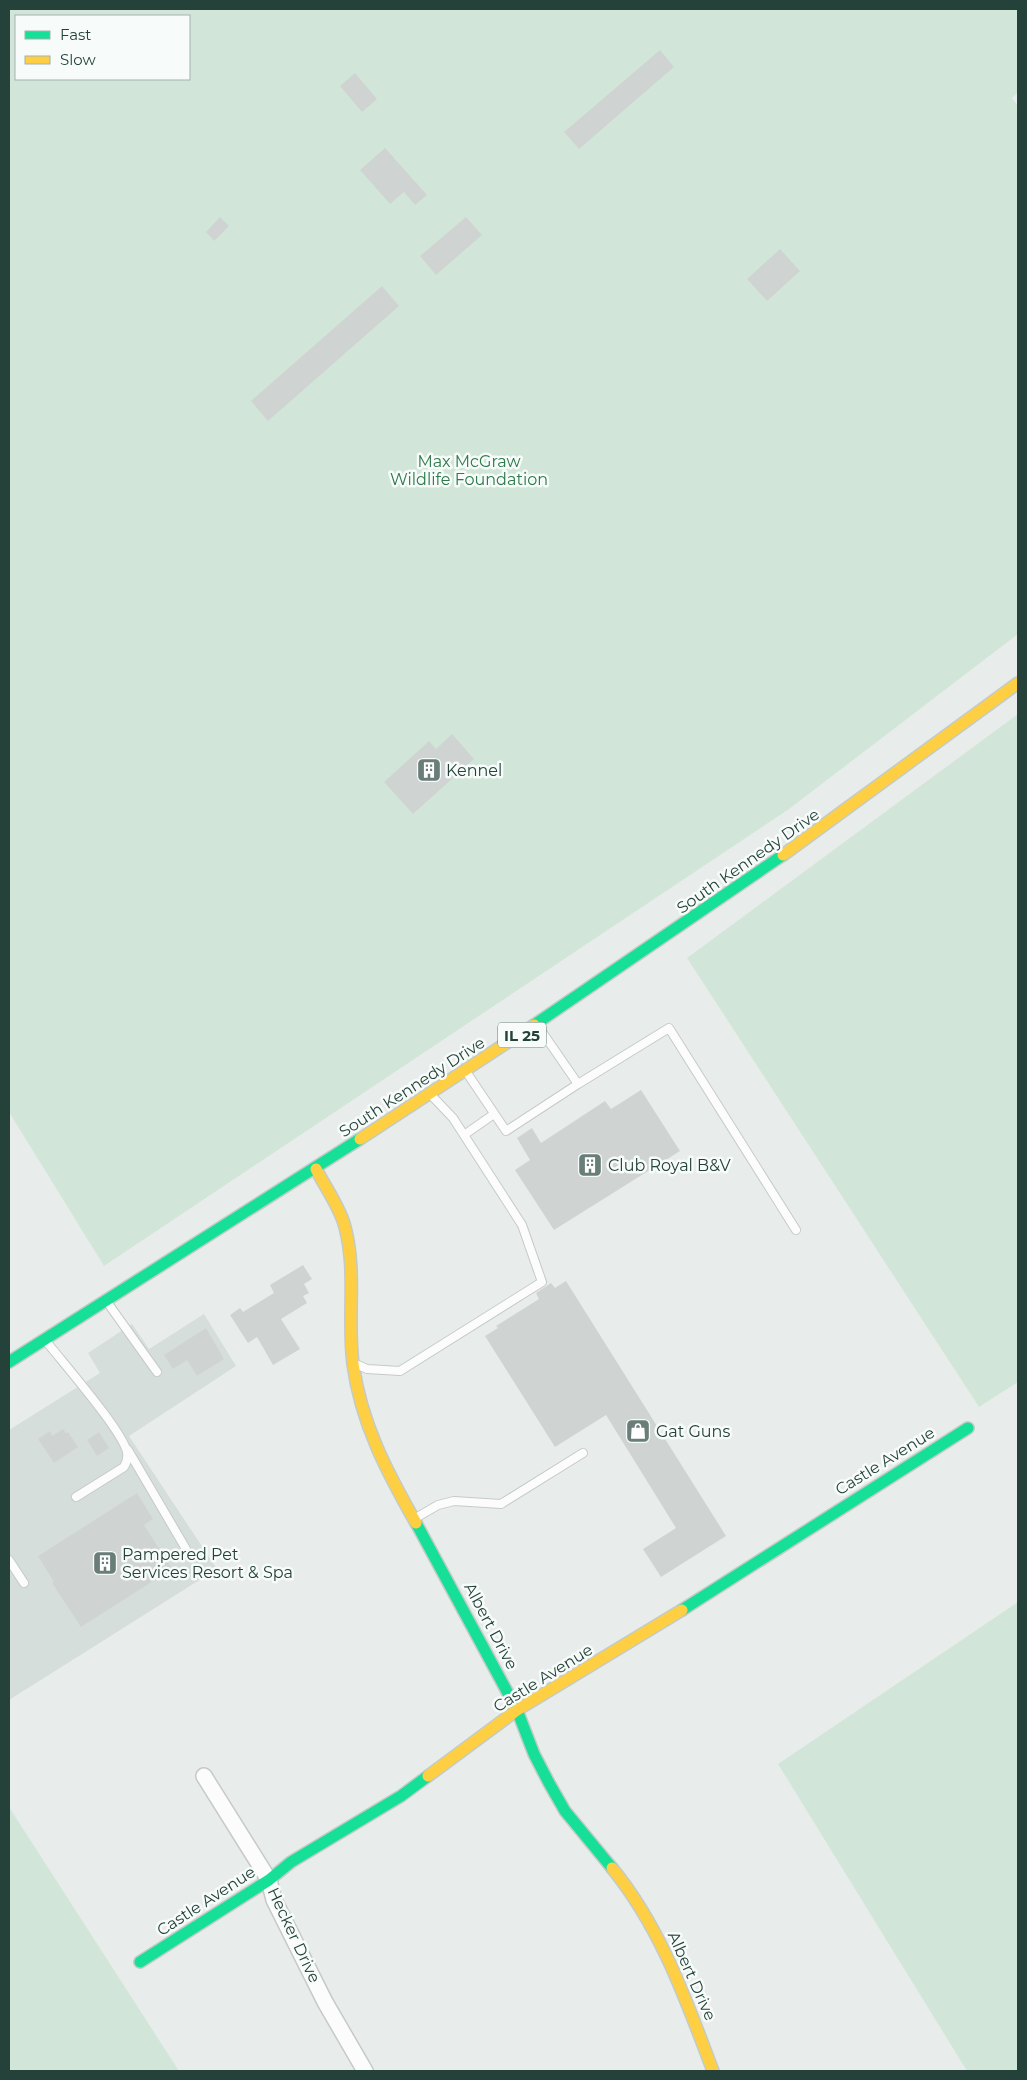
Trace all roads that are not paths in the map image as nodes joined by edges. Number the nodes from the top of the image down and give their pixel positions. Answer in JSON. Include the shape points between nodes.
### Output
{"nodes":[{"id":1,"x":1018,"y":683,"type":"edge"},
{"id":2,"x":537,"y":1024,"type":"junction"},
{"id":3,"x":466,"y":1072,"type":"junction"},
{"id":4,"x":578,"y":1084,"type":"junction"},
{"id":5,"x":431,"y":1094,"type":"junction"},
{"id":6,"x":494,"y":1114,"type":"junction"},
{"id":7,"x":464,"y":1135,"type":"junction"},
{"id":8,"x":316,"y":1169,"type":"junction"},
{"id":9,"x":796,"y":1230,"type":"dead end"},
{"id":10,"x":106,"y":1301,"type":"junction"},
{"id":11,"x":44,"y":1340,"type":"junction"},
{"id":12,"x":9,"y":1362,"type":"edge"},
{"id":13,"x":353,"y":1363,"type":"junction"},
{"id":14,"x":157,"y":1372,"type":"dead end"},
{"id":15,"x":968,"y":1428,"type":"dead end"},
{"id":16,"x":122,"y":1439,"type":"junction"},
{"id":17,"x":582,"y":1453,"type":"dead end"},
{"id":18,"x":76,"y":1497,"type":"dead end"},
{"id":19,"x":414,"y":1520,"type":"junction"},
{"id":20,"x":186,"y":1549,"type":"dead end"},
{"id":21,"x":9,"y":1560,"type":"edge"},
{"id":22,"x":24,"y":1583,"type":"dead end"},
{"id":23,"x":517,"y":1710,"type":"junction"},
{"id":24,"x":204,"y":1776,"type":"dead end"},
{"id":25,"x":269,"y":1880,"type":"junction"},
{"id":26,"x":140,"y":1962,"type":"dead end"},
{"id":27,"x":365,"y":2071,"type":"edge"},
{"id":28,"x":713,"y":2071,"type":"edge"}],
"edges":[{"from":1,"to":2,"type":"street","name":"South Kennedy Drive","number":"IL 25","via":[[903,771],[731,894]]},
{"from":2,"to":3,"type":"street","name":"South Kennedy Drive","number":"IL 25"},
{"from":2,"to":4,"type":"lane"},
{"from":3,"to":5,"type":"street","name":"South Kennedy Drive","number":"IL 25"},
{"from":3,"to":6,"type":"lane"},
{"from":4,"to":6,"type":"lane","via":[[506,1131]]},
{"from":4,"to":9,"type":"lane","via":[[669,1028]]},
{"from":5,"to":7,"type":"lane"},
{"from":5,"to":8,"type":"street","name":"South Kennedy Drive","number":"IL 25"},
{"from":6,"to":7,"type":"lane"},
{"from":7,"to":13,"type":"lane","via":[[522,1224],[542,1282],[400,1371],[367,1370]]},
{"from":8,"to":10,"type":"street","name":"South Kennedy Drive","number":"IL 25"},
{"from":8,"to":13,"type":"street","name":"Albert Drive","via":[[341,1216],[346,1233],[351,1270]]},
{"from":10,"to":11,"type":"street","name":"South Kennedy Drive","number":"IL 25"},
{"from":10,"to":14,"type":"lane"},
{"from":11,"to":12,"type":"street","name":"South Kennedy Drive","number":"IL 25"},
{"from":11,"to":16,"type":"lane"},
{"from":13,"to":19,"type":"street","name":"Albert Drive","via":[[367,1425]]},
{"from":15,"to":23,"type":"street","name":"Castle Avenue","via":[[620,1649]]},
{"from":16,"to":18,"type":"lane","via":[[127,1458],[124,1467]]},
{"from":16,"to":20,"type":"lane"},
{"from":17,"to":19,"type":"lane","via":[[501,1504],[454,1501],[438,1505]]},
{"from":19,"to":23,"type":"street","name":"Albert Drive"},
{"from":21,"to":22,"type":"lane"},
{"from":23,"to":25,"type":"street","name":"Castle Avenue","via":[[401,1796],[292,1862]]},
{"from":23,"to":28,"type":"street","name":"Albert Drive","via":[[534,1754],[565,1810],[634,1895],[646,1915],[681,1985]]},
{"from":24,"to":25,"type":"street","name":"Hecker Drive"},
{"from":25,"to":26,"type":"street","name":"Castle Avenue"},
{"from":25,"to":27,"type":"street","name":"Hecker Drive","via":[[274,1900],[325,2002]]}]}
